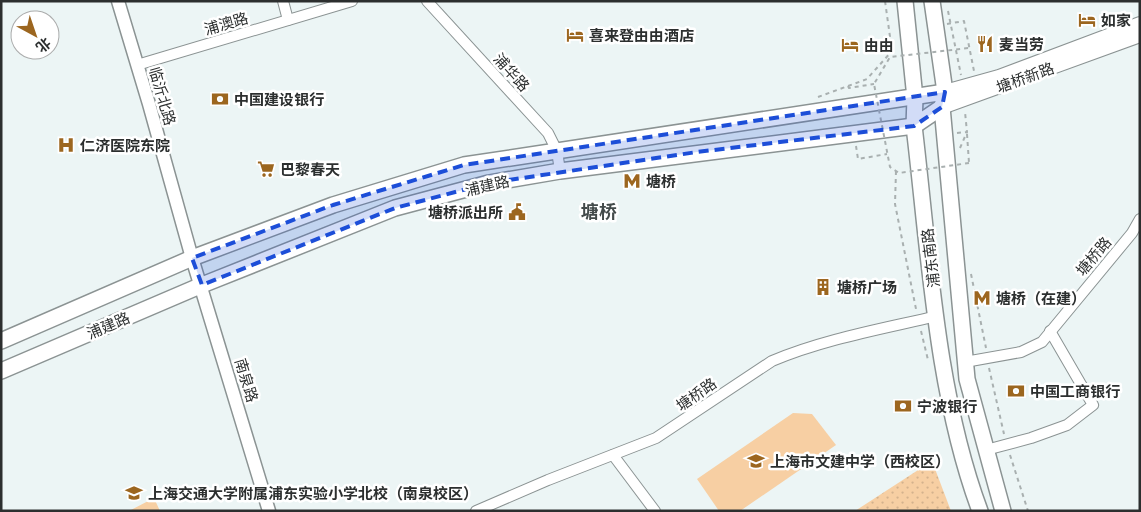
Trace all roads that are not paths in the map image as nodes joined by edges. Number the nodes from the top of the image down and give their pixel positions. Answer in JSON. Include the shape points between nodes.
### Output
{"nodes":[{"id":1,"x":118,"y":1,"type":"edge"},
{"id":2,"x":283,"y":1,"type":"edge"},
{"id":3,"x":352,"y":1,"type":"edge"},
{"id":4,"x":427,"y":1,"type":"edge"},
{"id":5,"x":905,"y":1,"type":"edge"},
{"id":6,"x":932,"y":1,"type":"edge"},
{"id":7,"x":288,"y":20,"type":"junction"},
{"id":8,"x":1140,"y":24,"type":"edge"},
{"id":9,"x":1140,"y":35,"type":"edge"},
{"id":10,"x":137,"y":65,"type":"junction"},
{"id":11,"x":963,"y":93,"type":"junction"},
{"id":12,"x":915,"y":98,"type":"junction"},
{"id":13,"x":944,"y":100,"type":"junction"},
{"id":14,"x":914,"y":126,"type":"junction"},
{"id":15,"x":557,"y":151,"type":"junction"},
{"id":16,"x":560,"y":170,"type":"junction"},
{"id":17,"x":1140,"y":219,"type":"edge"},
{"id":18,"x":192,"y":258,"type":"junction"},
{"id":19,"x":202,"y":285,"type":"junction"},
{"id":20,"x":937,"y":316,"type":"junction"},
{"id":21,"x":1050,"y":331,"type":"junction"},
{"id":22,"x":1,"y":341,"type":"edge"},
{"id":23,"x":965,"y":362,"type":"junction"},
{"id":24,"x":1,"y":371,"type":"edge"},
{"id":25,"x":986,"y":450,"type":"junction"},
{"id":26,"x":613,"y":455,"type":"junction"},
{"id":27,"x":269,"y":511,"type":"edge"},
{"id":28,"x":476,"y":511,"type":"edge"},
{"id":29,"x":655,"y":511,"type":"edge"},
{"id":30,"x":980,"y":511,"type":"edge"},
{"id":31,"x":1003,"y":511,"type":"edge"}],
"edges":[{"from":1,"to":10,"type":"street","name":"临沂北路"},
{"from":2,"to":7,"type":"street"},
{"from":3,"to":7,"type":"street","name":"浦澳路"},
{"from":4,"to":15,"type":"street","name":"浦华路","via":[[548,133]]},
{"from":5,"to":12,"type":"main road","name":"浦东南路"},
{"from":6,"to":13,"type":"main road","name":"浦东南路","via":[[943,24]]},
{"from":7,"to":10,"type":"street","name":"浦澳路"},
{"from":8,"to":11,"type":"main road","name":"塘桥新路","via":[[976,83]]},
{"from":9,"to":11,"type":"main road","name":"塘桥新路"},
{"from":10,"to":18,"type":"street","name":"临沂北路"},
{"from":11,"to":13,"type":"main road","name":"塘桥新路"},
{"from":12,"to":13,"type":"main road","name":"塘桥新路"},
{"from":12,"to":14,"type":"main road","name":"浦东南路"},
{"from":12,"to":15,"type":"main road","name":"浦建路"},
{"from":13,"to":14,"type":"main road","name":"塘桥新路"},
{"from":13,"to":23,"type":"main road","name":"浦东南路"},
{"from":14,"to":16,"type":"main road","name":"浦建路"},
{"from":14,"to":20,"type":"main road","name":"浦东南路"},
{"from":15,"to":16,"type":"street","name":"浦华路"},
{"from":15,"to":18,"type":"main road","name":"浦建路","via":[[464,165],[333,204]]},
{"from":16,"to":19,"type":"main road","name":"浦建路","via":[[489,183],[395,208]]},
{"from":17,"to":21,"type":"street","name":"塘桥路","via":[[1132,233]]},
{"from":18,"to":19,"type":"street","name":"南泉路"},
{"from":18,"to":22,"type":"main road","name":"浦建路"},
{"from":19,"to":24,"type":"main road","name":"浦建路"},
{"from":19,"to":27,"type":"street","name":"南泉路"},
{"from":20,"to":26,"type":"street","name":"塘桥路","via":[[852,336],[772,361],[664,434]]},
{"from":20,"to":30,"type":"main road","name":"浦东南路","via":[[944,375],[968,479]]},
{"from":21,"to":23,"type":"street","name":"塘桥路","via":[[1042,342],[1021,352]]},
{"from":21,"to":25,"type":"street","via":[[1092,405],[1067,425]]},
{"from":23,"to":25,"type":"main road","name":"浦东南路"},
{"from":25,"to":31,"type":"main road","name":"浦东南路"},
{"from":26,"to":28,"type":"street","name":"塘桥路"},
{"from":26,"to":29,"type":"street"}]}
